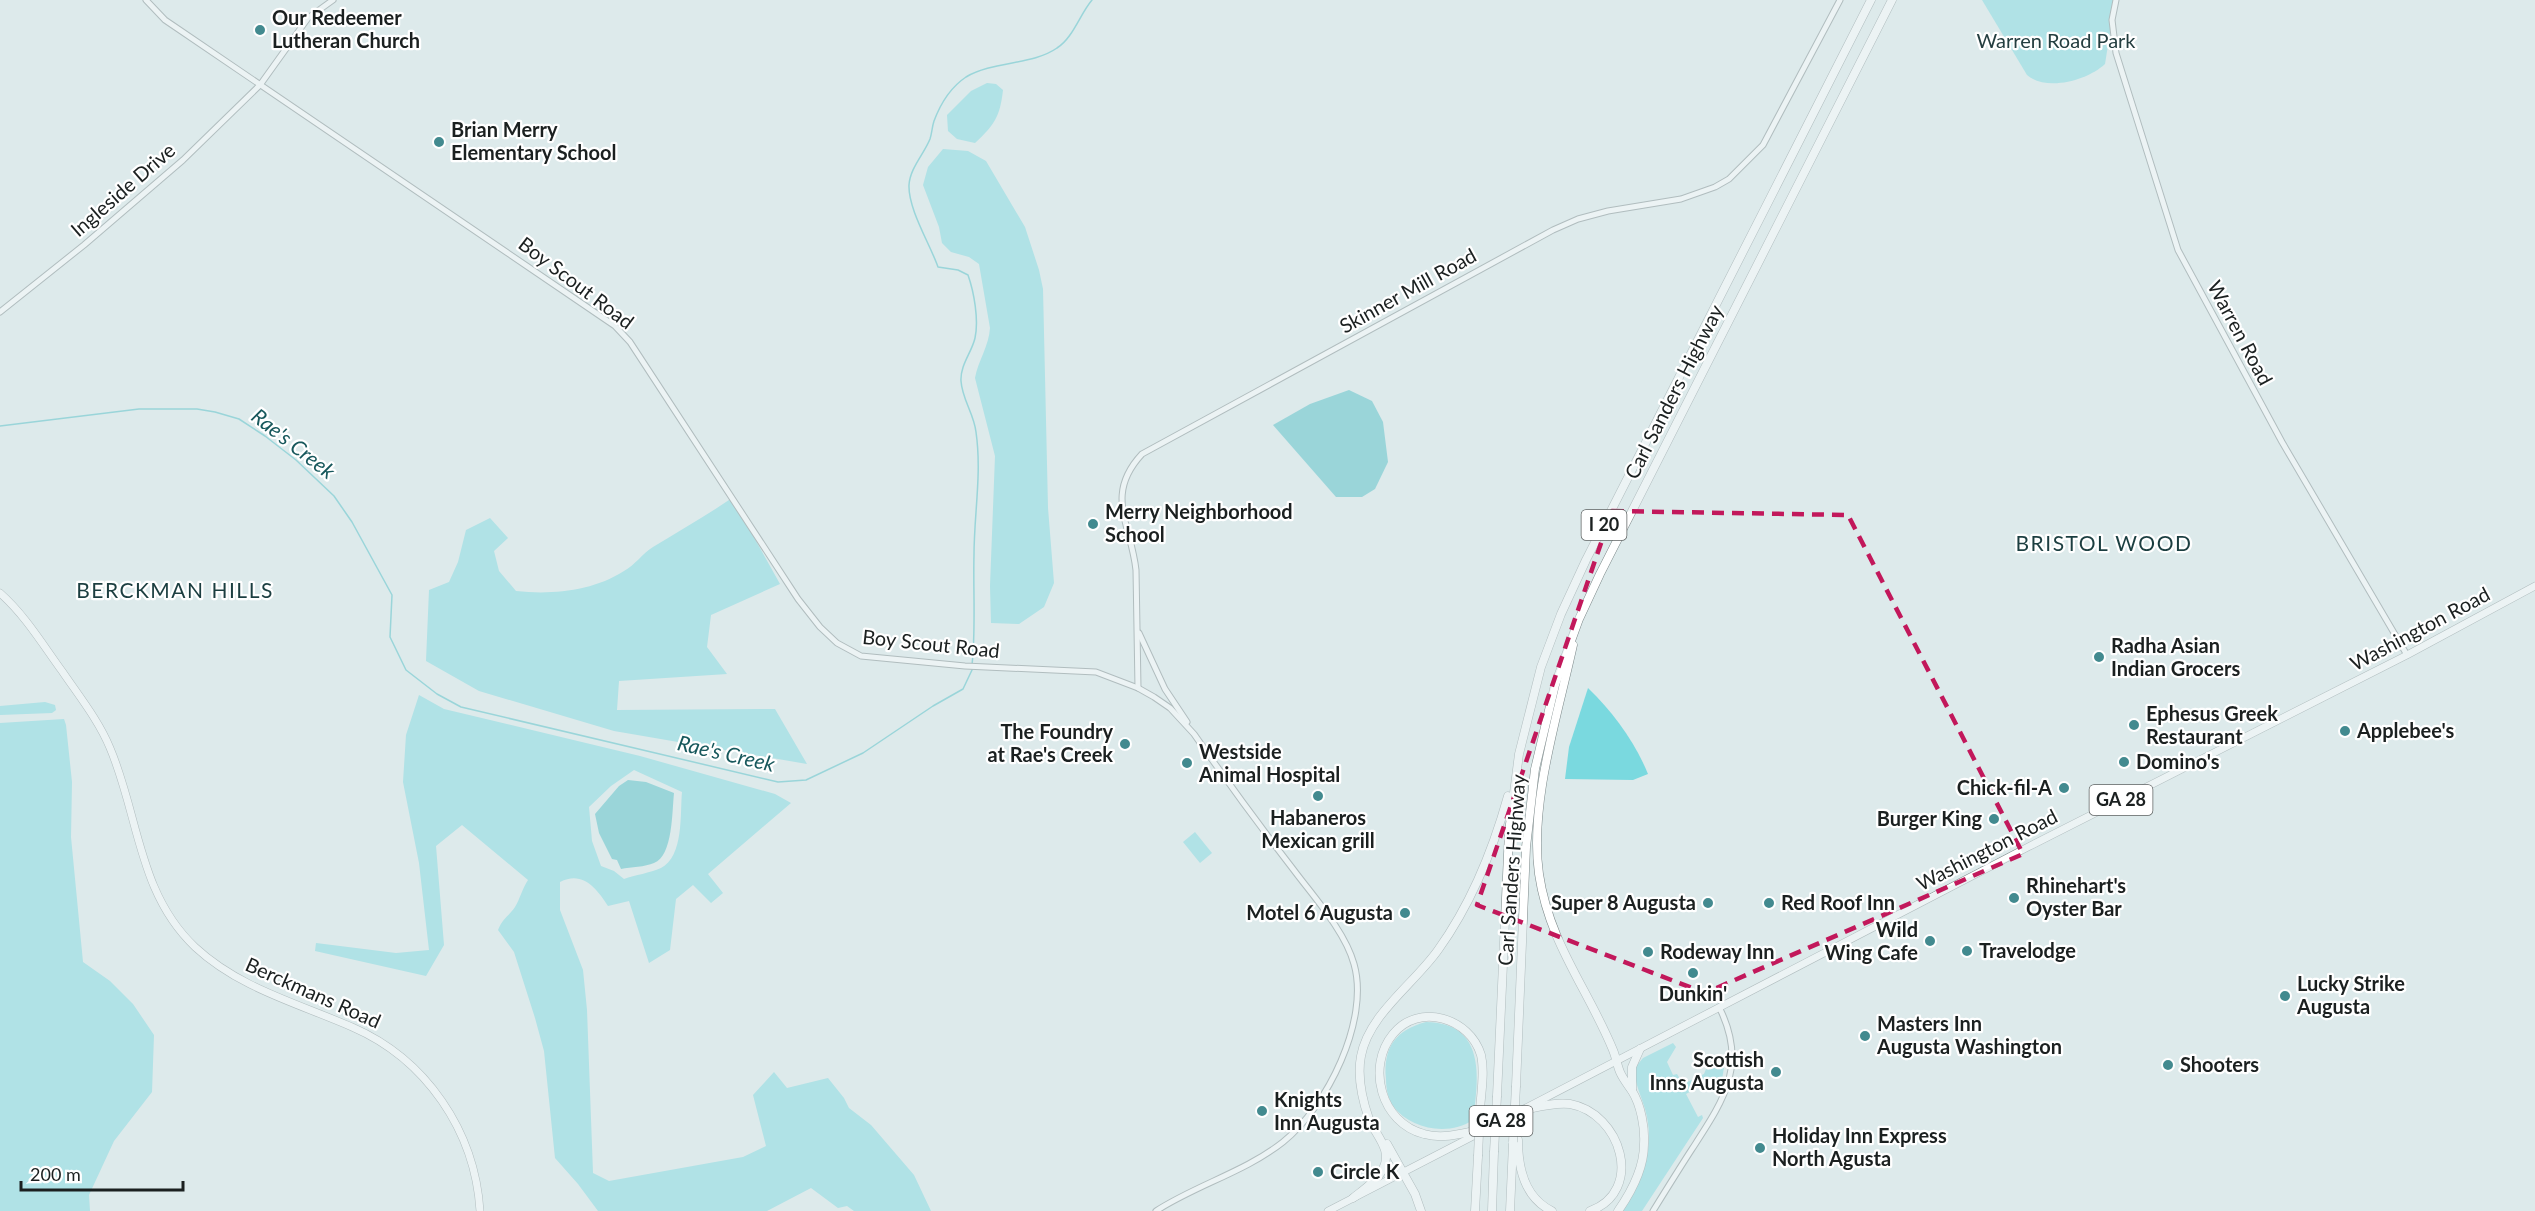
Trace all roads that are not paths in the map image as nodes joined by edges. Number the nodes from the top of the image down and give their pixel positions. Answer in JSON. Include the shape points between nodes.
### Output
{"nodes":[{"id":1,"x":146,"y":0,"type":"edge"},
{"id":2,"x":333,"y":0,"type":"edge"},
{"id":3,"x":1840,"y":0,"type":"edge"},
{"id":4,"x":1871,"y":0,"type":"edge"},
{"id":5,"x":1892,"y":0,"type":"edge"},
{"id":6,"x":2116,"y":0,"type":"edge"},
{"id":7,"x":260,"y":84,"type":"junction"},
{"id":8,"x":0,"y":312,"type":"edge"},
{"id":9,"x":2535,"y":588,"type":"edge"},
{"id":10,"x":0,"y":593,"type":"edge"},
{"id":11,"x":1579,"y":619,"type":"junction"},
{"id":12,"x":1138,"y":633,"type":"junction"},
{"id":13,"x":2407,"y":655,"type":"junction"},
{"id":14,"x":1138,"y":688,"type":"junction"},
{"id":15,"x":1194,"y":734,"type":"junction"},
{"id":16,"x":1519,"y":754,"type":"junction"},
{"id":17,"x":1720,"y":1009,"type":"junction"},
{"id":18,"x":1640,"y":1049,"type":"junction"},
{"id":19,"x":1616,"y":1061,"type":"junction"},
{"id":20,"x":1632,"y":1090,"type":"junction"},
{"id":21,"x":1362,"y":1098,"type":"junction"},
{"id":22,"x":1524,"y":1110,"type":"junction"},
{"id":23,"x":1488,"y":1128,"type":"junction"},
{"id":24,"x":1515,"y":1141,"type":"junction"},
{"id":25,"x":1403,"y":1173,"type":"junction"},
{"id":26,"x":1353,"y":1198,"type":"junction"},
{"id":27,"x":480,"y":1211,"type":"edge"},
{"id":28,"x":1156,"y":1211,"type":"edge"},
{"id":29,"x":1328,"y":1211,"type":"edge"},
{"id":30,"x":1421,"y":1211,"type":"edge"},
{"id":31,"x":1475,"y":1211,"type":"edge"},
{"id":32,"x":1492,"y":1211,"type":"edge"},
{"id":33,"x":1510,"y":1211,"type":"edge"},
{"id":34,"x":1552,"y":1211,"type":"edge"},
{"id":35,"x":1590,"y":1211,"type":"edge"},
{"id":36,"x":1618,"y":1211,"type":"edge"},
{"id":37,"x":1653,"y":1211,"type":"edge"}],
"edges":[{"from":1,"to":7,"type":"street","name":"Boy Scout Road","via":[[165,20]]},
{"from":2,"to":7,"type":"street","name":"Ingleside Drive","via":[[308,18]]},
{"from":3,"to":12,"type":"street","name":"Skinner Mill Road","via":[[1763,145],[1729,179],[1681,199],[1608,211],[1552,230],[1142,454],[1125,477],[1121,507],[1134,556]]},
{"from":4,"to":16,"type":"highway","name":"Carl Sanders Highway","number":"I 20","via":[[1573,587],[1541,668]]},
{"from":5,"to":11,"type":"highway","name":"Carl Sanders Highway","number":"I 20"},
{"from":6,"to":13,"type":"street","name":"Warren Road","via":[[2112,20],[2116,53],[2178,250],[2282,442]]},
{"from":7,"to":8,"type":"street","name":"Ingleside Drive","via":[[183,160]]},
{"from":7,"to":14,"type":"street","name":"Boy Scout Road","via":[[615,326],[637,352],[798,599],[837,643],[861,656],[1096,672]]},
{"from":9,"to":13,"type":"main road","name":"Washington Road","number":"GA 28"},
{"from":10,"to":27,"type":"main road","name":"Berckmans Road","via":[[44,646],[101,730],[118,772],[152,885],[182,933],[229,973],[364,1032],[413,1067],[439,1096],[459,1130],[472,1161]]},
{"from":11,"to":19,"type":"highway","via":[[1547,762],[1538,841],[1539,871],[1556,937]]},
{"from":11,"to":24,"type":"highway","name":"Carl Sanders Highway","number":"I 20","bridge":true,"via":[[1547,713],[1531,798]]},
{"from":12,"to":14,"type":"street","name":"Skinner Mill Road"},
{"from":12,"to":15,"type":"street","via":[[1165,689]]},
{"from":13,"to":17,"type":"main road","name":"Washington Road","number":"GA 28"},
{"from":14,"to":15,"type":"street","name":"Boy Scout Road","via":[[1170,708]]},
{"from":15,"to":28,"type":"street","name":"Boy Scout Road","via":[[1346,945],[1354,963],[1356,999],[1334,1079],[1301,1126],[1267,1153]]},
{"from":16,"to":21,"type":"highway","via":[[1490,852],[1456,921],[1423,969],[1368,1035],[1360,1064]]},
{"from":16,"to":32,"type":"highway","name":"Carl Sanders Highway","number":"I 20","bridge":true,"via":[[1509,832]]},
{"from":17,"to":18,"type":"main road","name":"Washington Road","number":"GA 28"},
{"from":17,"to":37,"type":"street","via":[[1733,1052],[1729,1084],[1710,1124]]},
{"from":18,"to":19,"type":"main road","name":"Washington Road","number":"GA 28"},
{"from":18,"to":20,"type":"highway","via":[[1632,1067]]},
{"from":19,"to":20,"type":"highway"},
{"from":19,"to":22,"type":"main road","name":"Washington Road","number":"GA 28"},
{"from":20,"to":36,"type":"highway","via":[[1641,1117],[1642,1162]]},
{"from":21,"to":25,"type":"highway"},
{"from":21,"to":26,"type":"highway","via":[[1386,1158],[1380,1175]]},
{"from":22,"to":23,"type":"main road","name":"Washington Road","number":"GA 28"},
{"from":22,"to":35,"type":"highway","via":[[1560,1104],[1578,1106],[1592,1112],[1611,1131],[1620,1152],[1618,1183],[1606,1201]]},
{"from":23,"to":25,"type":"main road","name":"Washington Road","number":"GA 28"},
{"from":23,"to":31,"type":"highway","bridge":true,"via":[[1451,1136],[1434,1136],[1410,1128],[1396,1116],[1382,1094],[1379,1065],[1384,1048],[1398,1029],[1410,1021],[1432,1016],[1452,1021],[1477,1045],[1482,1060],[1480,1110],[1478,1156]]},
{"from":24,"to":33,"type":"highway","name":"Carl Sanders Highway","number":"I 20"},
{"from":24,"to":34,"type":"highway","via":[[1527,1187]]},
{"from":25,"to":26,"type":"main road","name":"Washington Road","number":"GA 28"},
{"from":25,"to":30,"type":"highway"},
{"from":26,"to":29,"type":"main road","name":"Washington Road","number":"GA 28"}]}
